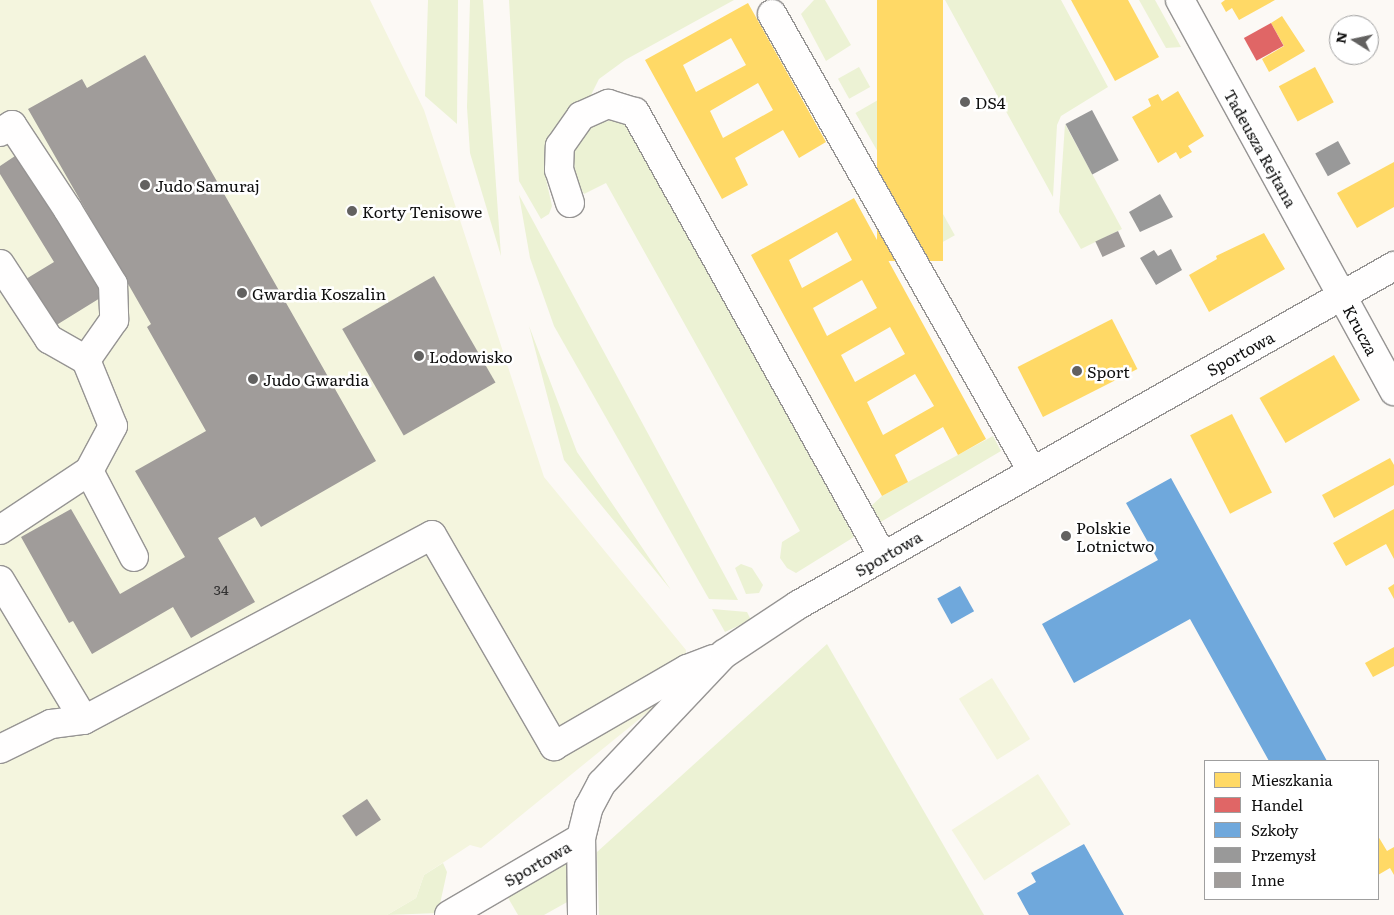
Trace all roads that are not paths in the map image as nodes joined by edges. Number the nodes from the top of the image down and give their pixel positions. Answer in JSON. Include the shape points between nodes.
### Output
{"nodes":[{"id":1,"x":1180,"y":0,"type":"edge"},
{"id":2,"x":772,"y":14,"type":"dead end"},
{"id":3,"x":0,"y":132,"type":"edge"},
{"id":4,"x":570,"y":203,"type":"dead end"},
{"id":5,"x":0,"y":264,"type":"edge"},
{"id":6,"x":1394,"y":266,"type":"edge"},
{"id":7,"x":1342,"y":295,"type":"junction"},
{"id":8,"x":86,"y":360,"type":"junction"},
{"id":9,"x":1394,"y":391,"type":"edge"},
{"id":10,"x":89,"y":471,"type":"junction"},
{"id":11,"x":1032,"y":471,"type":"junction"},
{"id":12,"x":0,"y":530,"type":"edge"},
{"id":13,"x":134,"y":557,"type":"dead end"},
{"id":14,"x":883,"y":557,"type":"junction"},
{"id":15,"x":0,"y":580,"type":"edge"},
{"id":16,"x":724,"y":654,"type":"junction"},
{"id":17,"x":84,"y":720,"type":"junction"},
{"id":18,"x":0,"y":749,"type":"edge"},
{"id":19,"x":581,"y":838,"type":"junction"},
{"id":20,"x":449,"y":915,"type":"edge"},
{"id":21,"x":582,"y":915,"type":"edge"}],
"edges":[{"from":1,"to":7,"type":"street","name":"Tadeusza Rejtana"},
{"from":2,"to":11,"type":"street"},
{"from":3,"to":8,"type":"street","via":[[12,125],[113,284],[114,320]]},
{"from":4,"to":14,"type":"street","via":[[559,170],[560,146],[581,116],[608,104],[635,112]]},
{"from":5,"to":8,"type":"street","via":[[49,339]]},
{"from":6,"to":7,"type":"street","name":"Sportowa"},
{"from":7,"to":9,"type":"street","name":"Krucza"},
{"from":7,"to":11,"type":"street","name":"Sportowa"},
{"from":8,"to":10,"type":"street","via":[[113,426]]},
{"from":10,"to":12,"type":"street"},
{"from":10,"to":13,"type":"street"},
{"from":11,"to":14,"type":"street","name":"Sportowa"},
{"from":14,"to":16,"type":"street","name":"Sportowa"},
{"from":15,"to":17,"type":"street"},
{"from":16,"to":17,"type":"street","via":[[687,669],[554,746],[432,535]]},
{"from":16,"to":19,"type":"street","name":"Sportowa","via":[[602,783],[589,807]]},
{"from":17,"to":18,"type":"street","via":[[51,724]]},
{"from":19,"to":20,"type":"street","name":"Sportowa"},
{"from":19,"to":21,"type":"street"}]}
